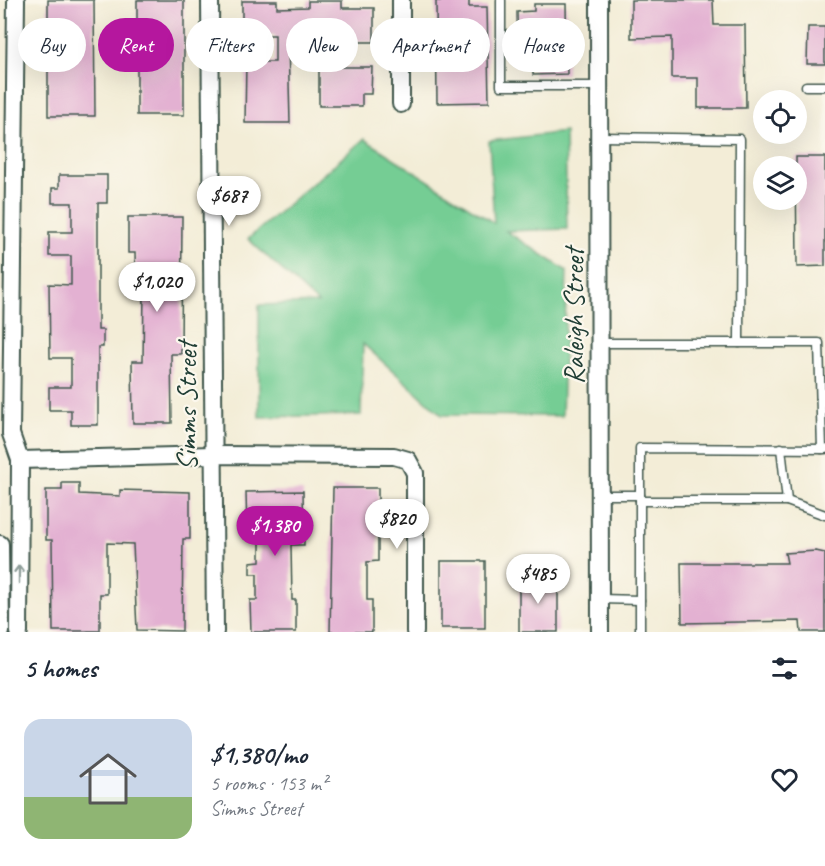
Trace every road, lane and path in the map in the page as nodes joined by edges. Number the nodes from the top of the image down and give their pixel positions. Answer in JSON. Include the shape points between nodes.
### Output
{"nodes":[{"id":1,"x":16,"y":0,"type":"edge"},
{"id":2,"x":210,"y":0,"type":"edge"},
{"id":3,"x":401,"y":0,"type":"edge"},
{"id":4,"x":501,"y":0,"type":"edge"},
{"id":5,"x":599,"y":0,"type":"edge"},
{"id":6,"x":601,"y":86,"type":"junction"},
{"id":7,"x":806,"y":86,"type":"dead end"},
{"id":8,"x":825,"y":86,"type":"edge"},
{"id":9,"x":401,"y":104,"type":"dead end"},
{"id":10,"x":601,"y":137,"type":"junction"},
{"id":11,"x":600,"y":343,"type":"junction"},
{"id":12,"x":739,"y":343,"type":"junction"},
{"id":13,"x":781,"y":448,"type":"junction"},
{"id":14,"x":823,"y":449,"type":"edge"},
{"id":15,"x":213,"y":455,"type":"junction"},
{"id":16,"x":20,"y":460,"type":"junction"},
{"id":17,"x":600,"y":495,"type":"junction"},
{"id":18,"x":640,"y":498,"type":"junction"},
{"id":19,"x":787,"y":501,"type":"junction"},
{"id":20,"x":825,"y":515,"type":"edge"},
{"id":21,"x":0,"y":544,"type":"edge"},
{"id":22,"x":600,"y":599,"type":"junction"},
{"id":23,"x":640,"y":600,"type":"junction"},
{"id":24,"x":2,"y":632,"type":"edge"},
{"id":25,"x":19,"y":632,"type":"edge"},
{"id":26,"x":215,"y":632,"type":"edge"},
{"id":27,"x":415,"y":632,"type":"edge"},
{"id":28,"x":600,"y":632,"type":"edge"},
{"id":29,"x":640,"y":632,"type":"edge"}],
"edges":[{"from":1,"to":16,"type":"street","via":[[11,435]]},
{"from":2,"to":15,"type":"street","name":"Simms Street"},
{"from":3,"to":9,"type":"street"},
{"from":4,"to":6,"type":"lane","via":[[501,86]]},
{"from":5,"to":6,"type":"street","name":"Raleigh Street"},
{"from":6,"to":10,"type":"street","name":"Raleigh Street"},
{"from":7,"to":8,"type":"lane"},
{"from":10,"to":11,"type":"street","name":"Raleigh Street"},
{"from":10,"to":12,"type":"lane","via":[[740,139]]},
{"from":11,"to":12,"type":"lane"},
{"from":11,"to":17,"type":"street","name":"Raleigh Street"},
{"from":12,"to":14,"type":"lane","via":[[819,343]]},
{"from":13,"to":14,"type":"lane"},
{"from":13,"to":18,"type":"lane","via":[[640,448]]},
{"from":13,"to":19,"type":"lane"},
{"from":15,"to":16,"type":"street"},
{"from":15,"to":26,"type":"street","name":"Simms Street"},
{"from":15,"to":27,"type":"street","via":[[394,456],[408,460],[415,473]]},
{"from":25,"to":16,"type":"street","one_way":true},
{"from":17,"to":18,"type":"lane"},
{"from":17,"to":22,"type":"street","name":"Raleigh Street"},
{"from":18,"to":19,"type":"lane"},
{"from":18,"to":23,"type":"lane"},
{"from":19,"to":20,"type":"lane"},
{"from":21,"to":24,"type":"street"},
{"from":22,"to":23,"type":"lane"},
{"from":22,"to":28,"type":"street","name":"Raleigh Street"},
{"from":23,"to":29,"type":"lane"}]}
